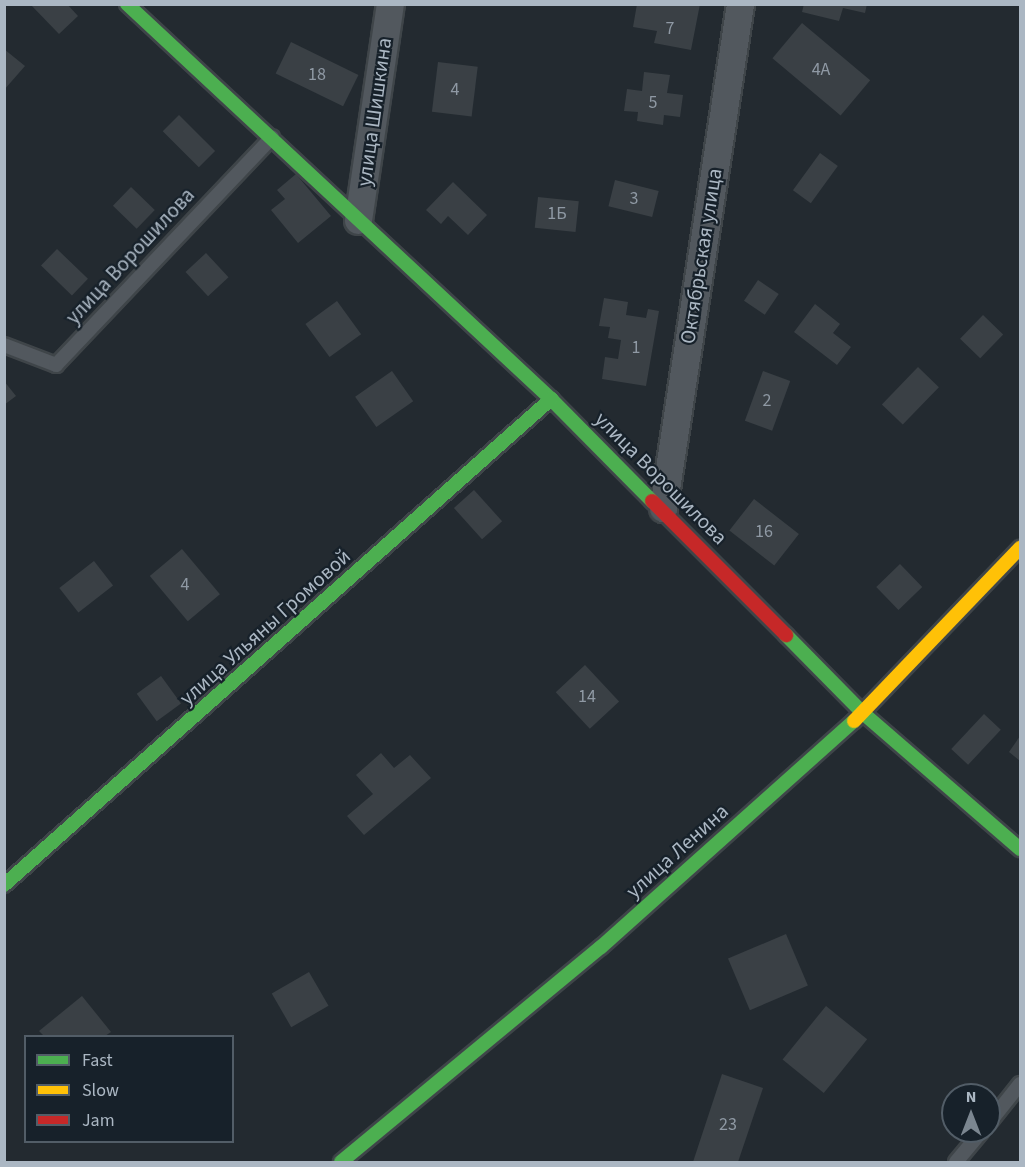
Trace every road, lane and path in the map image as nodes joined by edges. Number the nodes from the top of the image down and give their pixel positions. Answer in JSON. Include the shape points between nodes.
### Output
{"nodes":[{"id":1,"x":127,"y":4,"type":"edge"},
{"id":2,"x":390,"y":4,"type":"edge"},
{"id":3,"x":740,"y":4,"type":"edge"},
{"id":4,"x":272,"y":137,"type":"junction"},
{"id":5,"x":358,"y":220,"type":"junction"},
{"id":6,"x":4,"y":345,"type":"edge"},
{"id":7,"x":550,"y":399,"type":"junction"},
{"id":8,"x":663,"y":508,"type":"junction"},
{"id":9,"x":1020,"y":548,"type":"edge"},
{"id":10,"x":863,"y":713,"type":"junction"},
{"id":11,"x":1020,"y":849,"type":"edge"},
{"id":12,"x":4,"y":885,"type":"edge"},
{"id":13,"x":1020,"y":1084,"type":"edge"},
{"id":14,"x":1001,"y":1108,"type":"edge"},
{"id":15,"x":972,"y":1143,"type":"edge"},
{"id":16,"x":341,"y":1162,"type":"edge"},
{"id":17,"x":956,"y":1162,"type":"edge"}],
"edges":[{"from":1,"to":4,"type":"street","name":"улица Ворошилова"},
{"from":2,"to":5,"type":"street","name":"улица Шишкина"},
{"from":3,"to":8,"type":"street","name":"Октябрьская улица"},
{"from":4,"to":5,"type":"street","name":"улица Ворошилова"},
{"from":4,"to":6,"type":"lane","name":"улица Ворошилова","via":[[56,365]]},
{"from":5,"to":7,"type":"street","name":"улица Ворошилова"},
{"from":7,"to":8,"type":"street","name":"улица Ворошилова"},
{"from":7,"to":12,"type":"street","name":"улица Ульяны Громовой"},
{"from":8,"to":10,"type":"street","name":"улица Ворошилова"},
{"from":9,"to":10,"type":"street","name":"улица Ленина"},
{"from":10,"to":11,"type":"street","name":"улица Ворошилова"},
{"from":10,"to":16,"type":"street","name":"улица Ленина","via":[[601,947]]},
{"from":13,"to":14,"type":"lane"},
{"from":15,"to":17,"type":"lane"}]}
